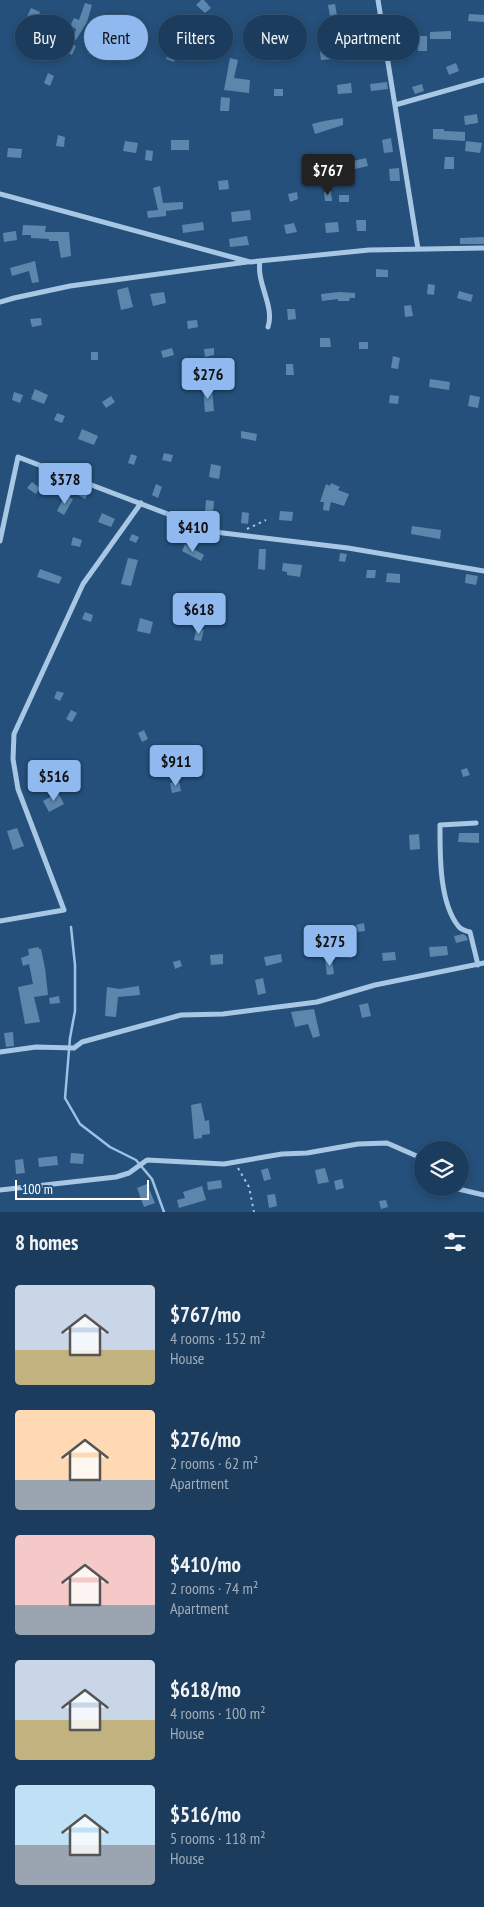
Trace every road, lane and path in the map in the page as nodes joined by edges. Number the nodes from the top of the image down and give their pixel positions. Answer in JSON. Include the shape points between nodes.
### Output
{"nodes":[{"id":1,"x":378,"y":0,"type":"edge"},
{"id":2,"x":484,"y":80,"type":"edge"},
{"id":3,"x":396,"y":106,"type":"junction"},
{"id":4,"x":0,"y":194,"type":"edge"},
{"id":5,"x":484,"y":248,"type":"edge"},
{"id":6,"x":418,"y":249,"type":"junction"},
{"id":7,"x":260,"y":261,"type":"junction"},
{"id":8,"x":250,"y":262,"type":"junction"},
{"id":9,"x":0,"y":302,"type":"edge"},
{"id":10,"x":268,"y":327,"type":"dead end"},
{"id":11,"x":141,"y":503,"type":"junction"},
{"id":12,"x":266,"y":520,"type":"dead end"},
{"id":13,"x":236,"y":535,"type":"junction"},
{"id":14,"x":0,"y":541,"type":"edge"},
{"id":15,"x":484,"y":571,"type":"edge"},
{"id":16,"x":476,"y":823,"type":"dead end"},
{"id":17,"x":0,"y":921,"type":"edge"},
{"id":18,"x":481,"y":964,"type":"edge"},
{"id":19,"x":0,"y":1052,"type":"edge"},
{"id":20,"x":414,"y":1155,"type":"edge"},
{"id":21,"x":234,"y":1162,"type":"junction"},
{"id":22,"x":0,"y":1190,"type":"edge"},
{"id":23,"x":469,"y":1192,"type":"edge"},
{"id":24,"x":484,"y":1195,"type":"edge"},
{"id":25,"x":254,"y":1212,"type":"edge"}],
"edges":[{"from":1,"to":3,"type":"street"},
{"from":2,"to":3,"type":"street"},
{"from":3,"to":6,"type":"street"},
{"from":4,"to":8,"type":"street"},
{"from":5,"to":6,"type":"street"},
{"from":6,"to":7,"type":"street","via":[[369,250]]},
{"from":7,"to":8,"type":"street"},
{"from":7,"to":10,"type":"street","via":[[258,269],[271,318]]},
{"from":8,"to":9,"type":"street","via":[[70,286]]},
{"from":11,"to":13,"type":"street","via":[[215,532]]},
{"from":11,"to":14,"type":"street","via":[[18,457]]},
{"from":11,"to":17,"type":"street","via":[[83,584],[14,734],[13,759],[18,789],[64,910]]},
{"from":12,"to":13,"type":"path"},
{"from":13,"to":15,"type":"street","via":[[348,548]]},
{"from":16,"to":18,"type":"street","via":[[440,825],[440,865],[449,909],[460,928],[470,932]]},
{"from":18,"to":19,"type":"street","via":[[317,1002],[223,1014],[182,1015],[82,1042],[74,1048],[36,1047]]},
{"from":20,"to":21,"type":"street","via":[[387,1143],[368,1143]]},
{"from":21,"to":22,"type":"street","via":[[147,1160],[129,1173],[100,1179]]},
{"from":21,"to":25,"type":"path","via":[[249,1187]]},
{"from":23,"to":24,"type":"street"}]}
